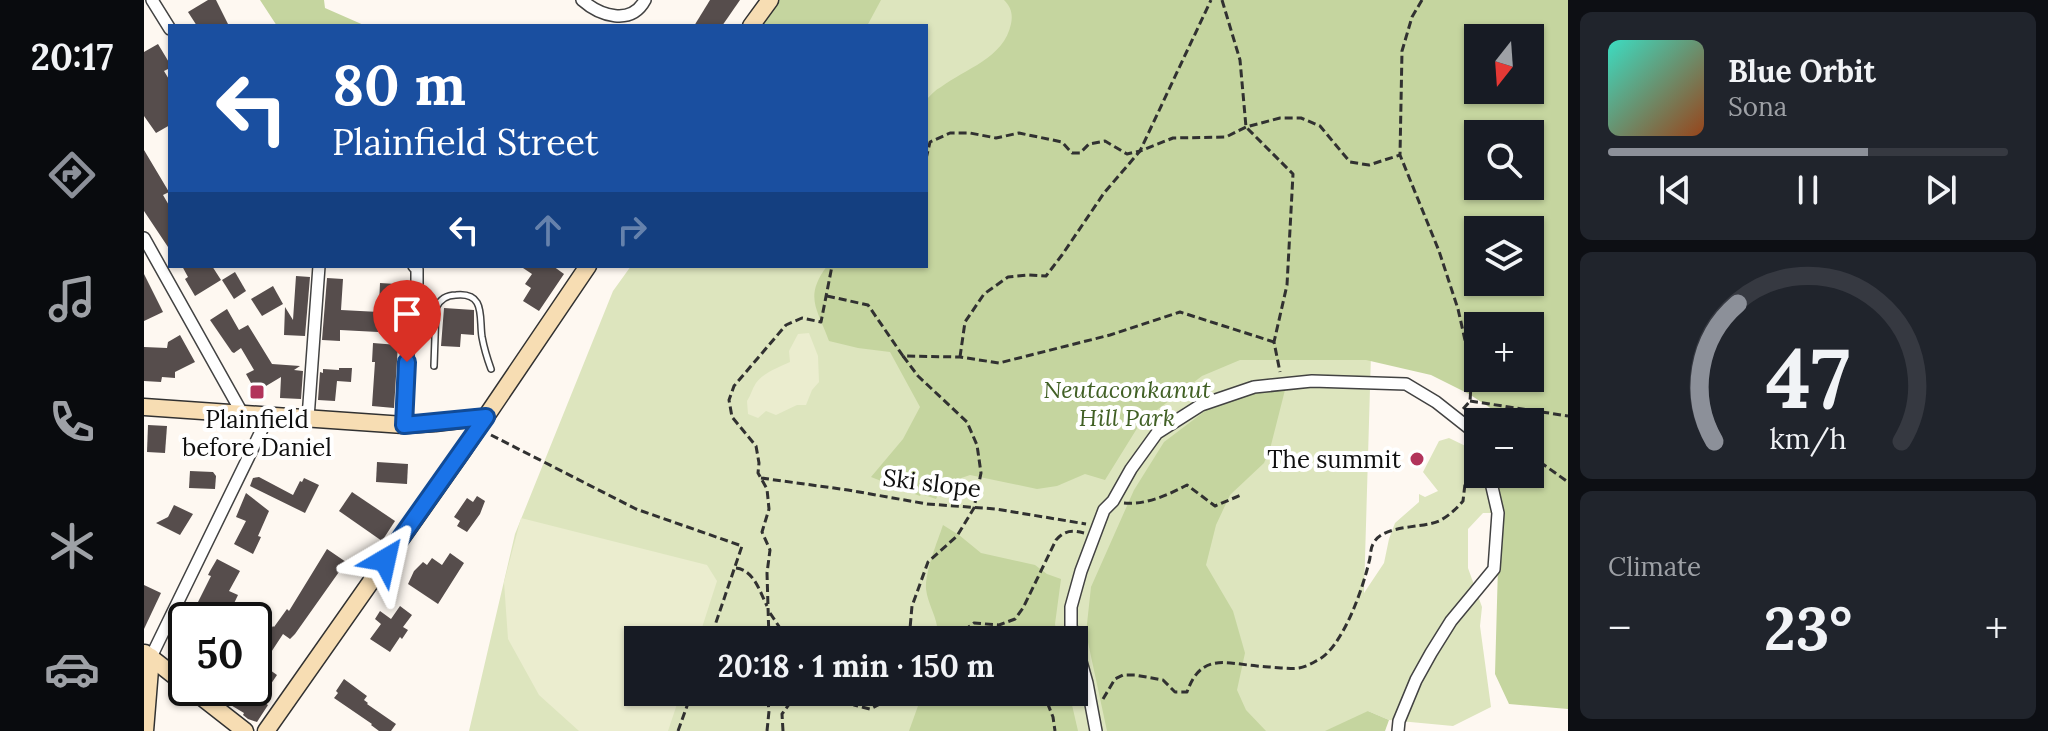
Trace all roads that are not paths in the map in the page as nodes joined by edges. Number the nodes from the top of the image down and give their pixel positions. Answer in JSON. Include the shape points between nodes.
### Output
{"nodes":[{"id":1,"x":152,"y":0,"type":"edge"},
{"id":2,"x":582,"y":0,"type":"edge"},
{"id":3,"x":645,"y":0,"type":"edge"},
{"id":4,"x":770,"y":0,"type":"edge"},
{"id":5,"x":752,"y":24,"type":"edge"},
{"id":6,"x":168,"y":26,"type":"edge"},
{"id":7,"x":144,"y":238,"type":"edge"},
{"id":8,"x":319,"y":268,"type":"edge"},
{"id":9,"x":416,"y":268,"type":"edge"},
{"id":10,"x":587,"y":268,"type":"edge"},
{"id":11,"x":434,"y":366,"type":"dead end"},
{"id":12,"x":491,"y":369,"type":"dead end"},
{"id":13,"x":144,"y":407,"type":"edge"},
{"id":14,"x":242,"y":413,"type":"junction"},
{"id":15,"x":269,"y":415,"type":"junction"},
{"id":16,"x":308,"y":418,"type":"junction"},
{"id":17,"x":1464,"y":424,"type":"edge"},
{"id":18,"x":404,"y":425,"type":"junction"},
{"id":19,"x":488,"y":426,"type":"junction"},
{"id":20,"x":1492,"y":488,"type":"edge"},
{"id":21,"x":148,"y":654,"type":"edge"},
{"id":22,"x":168,"y":670,"type":"edge"},
{"id":23,"x":213,"y":706,"type":"edge"},
{"id":24,"x":1095,"y":726,"type":"edge"},
{"id":25,"x":1398,"y":726,"type":"edge"},
{"id":26,"x":145,"y":731,"type":"edge"},
{"id":27,"x":245,"y":731,"type":"edge"},
{"id":28,"x":266,"y":731,"type":"edge"}],
"edges":[{"from":1,"to":6,"type":"street"},
{"from":2,"to":3,"type":"street","via":[[619,17],[632,14]]},
{"from":4,"to":5,"type":"main road"},
{"from":7,"to":14,"type":"street"},
{"from":8,"to":16,"type":"street"},
{"from":9,"to":18,"type":"street"},
{"from":10,"to":19,"type":"main road"},
{"from":11,"to":12,"type":"lane","via":[[436,308],[442,299],[458,294],[473,299],[481,309]]},
{"from":13,"to":14,"type":"main road"},
{"from":14,"to":15,"type":"main road"},
{"from":15,"to":16,"type":"main road"},
{"from":15,"to":21,"type":"street"},
{"from":16,"to":18,"type":"main road"},
{"from":17,"to":24,"type":"street","via":[[1406,384],[1312,381],[1254,387],[1201,405],[1157,433],[1104,510],[1071,607]]},
{"from":18,"to":19,"type":"main road"},
{"from":19,"to":28,"type":"main road"},
{"from":20,"to":25,"type":"street","via":[[1498,513],[1494,569],[1437,642]]},
{"from":21,"to":22,"type":"main road"},
{"from":21,"to":26,"type":"main road"},
{"from":23,"to":27,"type":"main road"}]}
